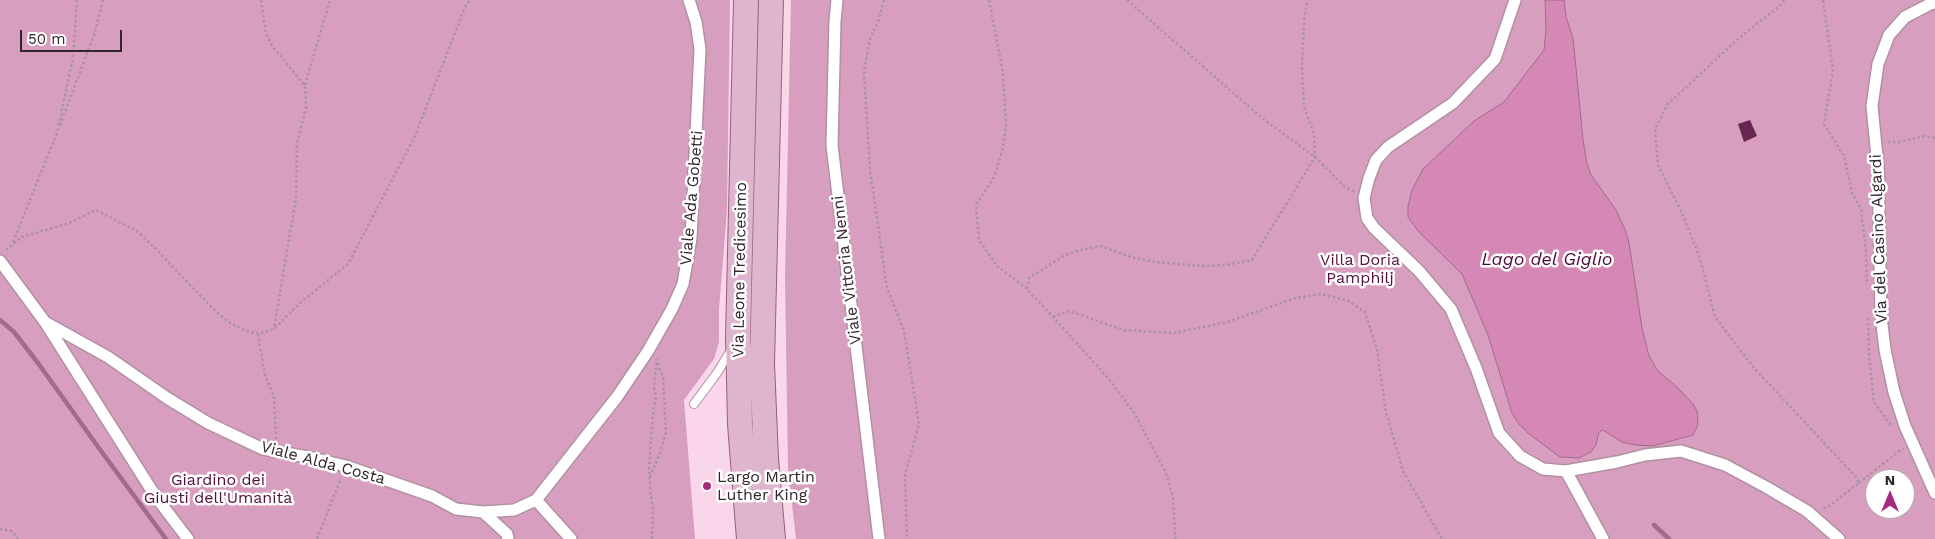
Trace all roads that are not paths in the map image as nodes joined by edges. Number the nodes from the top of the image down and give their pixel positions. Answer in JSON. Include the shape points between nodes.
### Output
{"nodes":[{"id":1,"x":689,"y":0,"type":"edge"},
{"id":2,"x":746,"y":0,"type":"edge"},
{"id":3,"x":771,"y":0,"type":"edge"},
{"id":4,"x":837,"y":0,"type":"edge"},
{"id":5,"x":1515,"y":0,"type":"edge"},
{"id":6,"x":1935,"y":4,"type":"edge"},
{"id":7,"x":0,"y":261,"type":"edge"},
{"id":8,"x":45,"y":322,"type":"junction"},
{"id":9,"x":738,"y":337,"type":"junction"},
{"id":10,"x":694,"y":404,"type":"dead end"},
{"id":11,"x":1566,"y":471,"type":"junction"},
{"id":12,"x":1935,"y":493,"type":"edge"},
{"id":13,"x":536,"y":500,"type":"junction"},
{"id":14,"x":484,"y":512,"type":"junction"},
{"id":15,"x":188,"y":539,"type":"edge"},
{"id":16,"x":508,"y":539,"type":"edge"},
{"id":17,"x":571,"y":539,"type":"edge"},
{"id":18,"x":749,"y":539,"type":"edge"},
{"id":19,"x":773,"y":539,"type":"edge"},
{"id":20,"x":878,"y":539,"type":"edge"},
{"id":21,"x":1603,"y":539,"type":"edge"},
{"id":22,"x":1839,"y":539,"type":"edge"}],
"edges":[{"from":1,"to":13,"type":"street","name":"Viale Ada Gobetti","via":[[700,50],[691,238],[683,284],[654,341],[616,397]]},
{"from":2,"to":9,"type":"main road","name":"Via Leone Tredicesimo"},
{"from":3,"to":19,"type":"main road","name":"Via Leone Tredicesimo","via":[[762,363]]},
{"from":4,"to":20,"type":"street","name":"Viale Vittoria Nenni","via":[[832,145]]},
{"from":5,"to":11,"type":"street","via":[[1494,59],[1452,103],[1388,147],[1376,160],[1364,198],[1367,218],[1374,228],[1419,270],[1451,309],[1499,433],[1520,456],[1543,469]]},
{"from":6,"to":12,"type":"street","name":"Via del Casino Algardi","via":[[1905,17],[1888,35],[1878,64],[1872,106],[1878,189],[1880,316],[1885,350],[1905,426]]},
{"from":7,"to":8,"type":"street"},
{"from":8,"to":14,"type":"street","name":"Viale Alda Costa","via":[[108,358],[208,423],[263,449],[346,466],[432,496],[456,509]]},
{"from":8,"to":15,"type":"street","via":[[156,497]]},
{"from":9,"to":10,"type":"lane"},
{"from":9,"to":18,"type":"main road","name":"Via Leone Tredicesimo","via":[[740,424]]},
{"from":11,"to":21,"type":"street"},
{"from":11,"to":22,"type":"street","via":[[1681,451],[1725,465],[1806,511]]},
{"from":13,"to":14,"type":"street","name":"Viale Alda Costa","via":[[514,510]]},
{"from":13,"to":17,"type":"street"},
{"from":14,"to":16,"type":"street","via":[[507,534]]}]}
